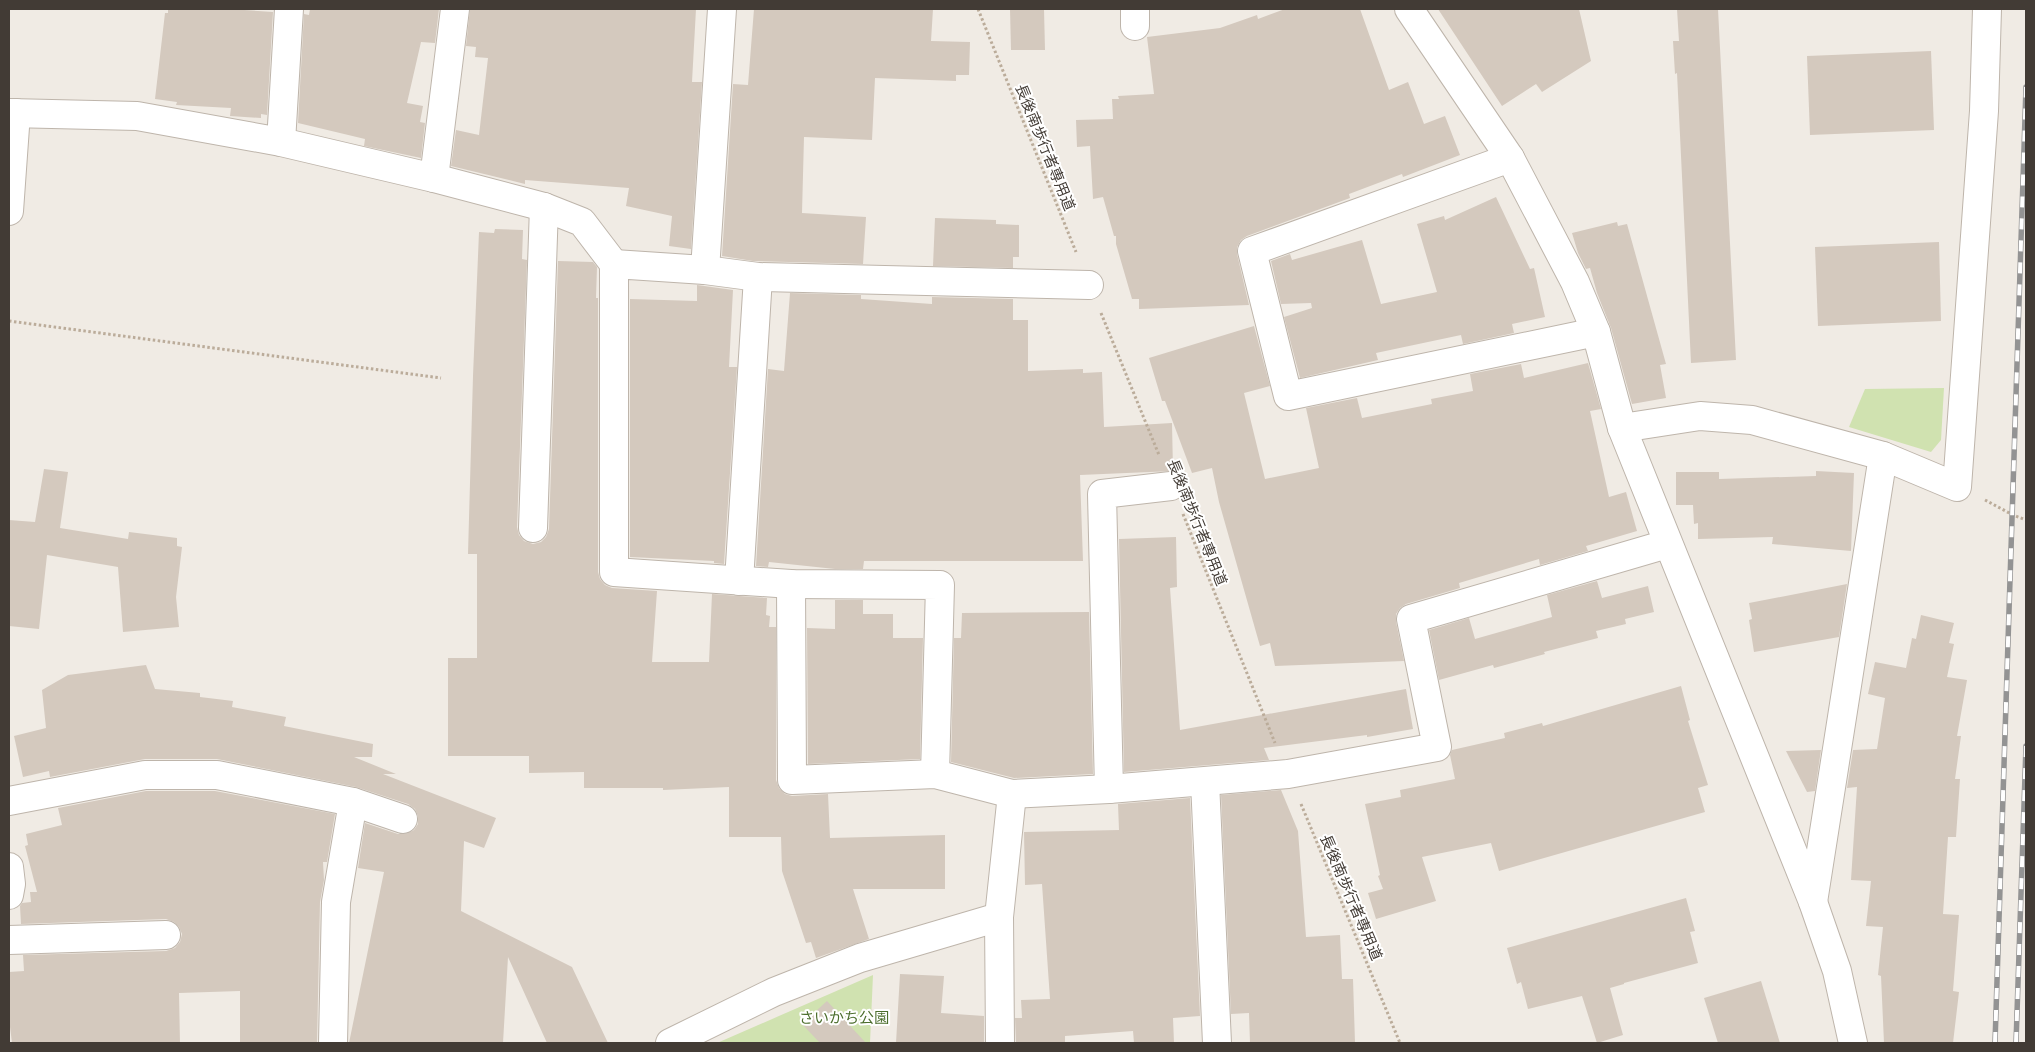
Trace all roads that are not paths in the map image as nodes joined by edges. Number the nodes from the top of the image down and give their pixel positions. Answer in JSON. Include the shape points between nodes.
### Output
{"nodes":[{"id":1,"x":289,"y":9,"type":"edge"},
{"id":2,"x":455,"y":9,"type":"edge"},
{"id":3,"x":722,"y":9,"type":"edge"},
{"id":4,"x":1409,"y":9,"type":"edge"},
{"id":5,"x":1987,"y":9,"type":"edge"},
{"id":6,"x":12,"y":113,"type":"edge"},
{"id":7,"x":281,"y":142,"type":"junction"},
{"id":8,"x":1510,"y":158,"type":"junction"},
{"id":9,"x":434,"y":178,"type":"junction"},
{"id":10,"x":544,"y":206,"type":"junction"},
{"id":11,"x":9,"y":211,"type":"edge"},
{"id":12,"x":614,"y":264,"type":"junction"},
{"id":13,"x":705,"y":270,"type":"junction"},
{"id":14,"x":758,"y":277,"type":"junction"},
{"id":15,"x":1090,"y":285,"type":"road end"},
{"id":16,"x":1596,"y":332,"type":"junction"},
{"id":17,"x":1622,"y":428,"type":"junction"},
{"id":18,"x":1883,"y":456,"type":"junction"},
{"id":19,"x":1171,"y":486,"type":"road end"},
{"id":20,"x":533,"y":528,"type":"dead end"},
{"id":21,"x":1667,"y":544,"type":"junction"},
{"id":22,"x":739,"y":581,"type":"junction"},
{"id":23,"x":791,"y":584,"type":"junction"},
{"id":24,"x":935,"y":774,"type":"junction"},
{"id":25,"x":1205,"y":782,"type":"junction"},
{"id":26,"x":1109,"y":789,"type":"junction"},
{"id":27,"x":1012,"y":794,"type":"junction"},
{"id":28,"x":9,"y":801,"type":"edge"},
{"id":29,"x":353,"y":802,"type":"junction"},
{"id":30,"x":403,"y":820,"type":"dead end"},
{"id":31,"x":9,"y":867,"type":"edge"},
{"id":32,"x":9,"y":895,"type":"edge"},
{"id":33,"x":1813,"y":902,"type":"junction"},
{"id":34,"x":1000,"y":917,"type":"junction"},
{"id":35,"x":166,"y":935,"type":"dead end"},
{"id":36,"x":9,"y":940,"type":"edge"},
{"id":37,"x":333,"y":1043,"type":"edge"},
{"id":38,"x":670,"y":1043,"type":"edge"},
{"id":39,"x":1000,"y":1043,"type":"edge"},
{"id":40,"x":1217,"y":1043,"type":"edge"},
{"id":41,"x":1853,"y":1043,"type":"edge"}],
"edges":[{"from":1,"to":7,"type":"street"},
{"from":2,"to":9,"type":"street"},
{"from":3,"to":13,"type":"street"},
{"from":4,"to":8,"type":"street"},
{"from":5,"to":18,"type":"street","via":[[1984,111],[1957,487]]},
{"from":6,"to":7,"type":"street","via":[[137,116]]},
{"from":6,"to":11,"type":"street"},
{"from":7,"to":9,"type":"street"},
{"from":8,"to":16,"type":"street","via":[[1575,282]]},
{"from":8,"to":16,"type":"street","via":[[1252,251],[1288,396]]},
{"from":9,"to":10,"type":"street"},
{"from":10,"to":12,"type":"street","via":[[582,222]]},
{"from":10,"to":20,"type":"street"},
{"from":12,"to":13,"type":"street"},
{"from":12,"to":22,"type":"street","via":[[614,572]]},
{"from":13,"to":14,"type":"street"},
{"from":14,"to":15,"type":"street"},
{"from":14,"to":22,"type":"street"},
{"from":16,"to":17,"type":"street"},
{"from":17,"to":18,"type":"street","via":[[1700,416],[1752,420]]},
{"from":17,"to":21,"type":"street"},
{"from":18,"to":33,"type":"street"},
{"from":19,"to":26,"type":"street","via":[[1102,494]]},
{"from":21,"to":25,"type":"street","via":[[1411,619],[1438,748],[1288,774]]},
{"from":21,"to":33,"type":"street"},
{"from":22,"to":23,"type":"street"},
{"from":23,"to":24,"type":"street","via":[[940,584]]},
{"from":23,"to":24,"type":"street","via":[[792,780]]},
{"from":24,"to":27,"type":"street"},
{"from":25,"to":26,"type":"street"},
{"from":25,"to":40,"type":"street"},
{"from":26,"to":27,"type":"street"},
{"from":27,"to":34,"type":"street"},
{"from":28,"to":29,"type":"street","via":[[145,775],[217,775]]},
{"from":29,"to":30,"type":"street"},
{"from":29,"to":37,"type":"street","via":[[336,902]]},
{"from":31,"to":32,"type":"street","via":[[12,884]]},
{"from":33,"to":41,"type":"street","via":[[1837,971]]},
{"from":34,"to":38,"type":"street","via":[[860,958],[774,992]]},
{"from":34,"to":39,"type":"street"},
{"from":35,"to":36,"type":"street"}]}
